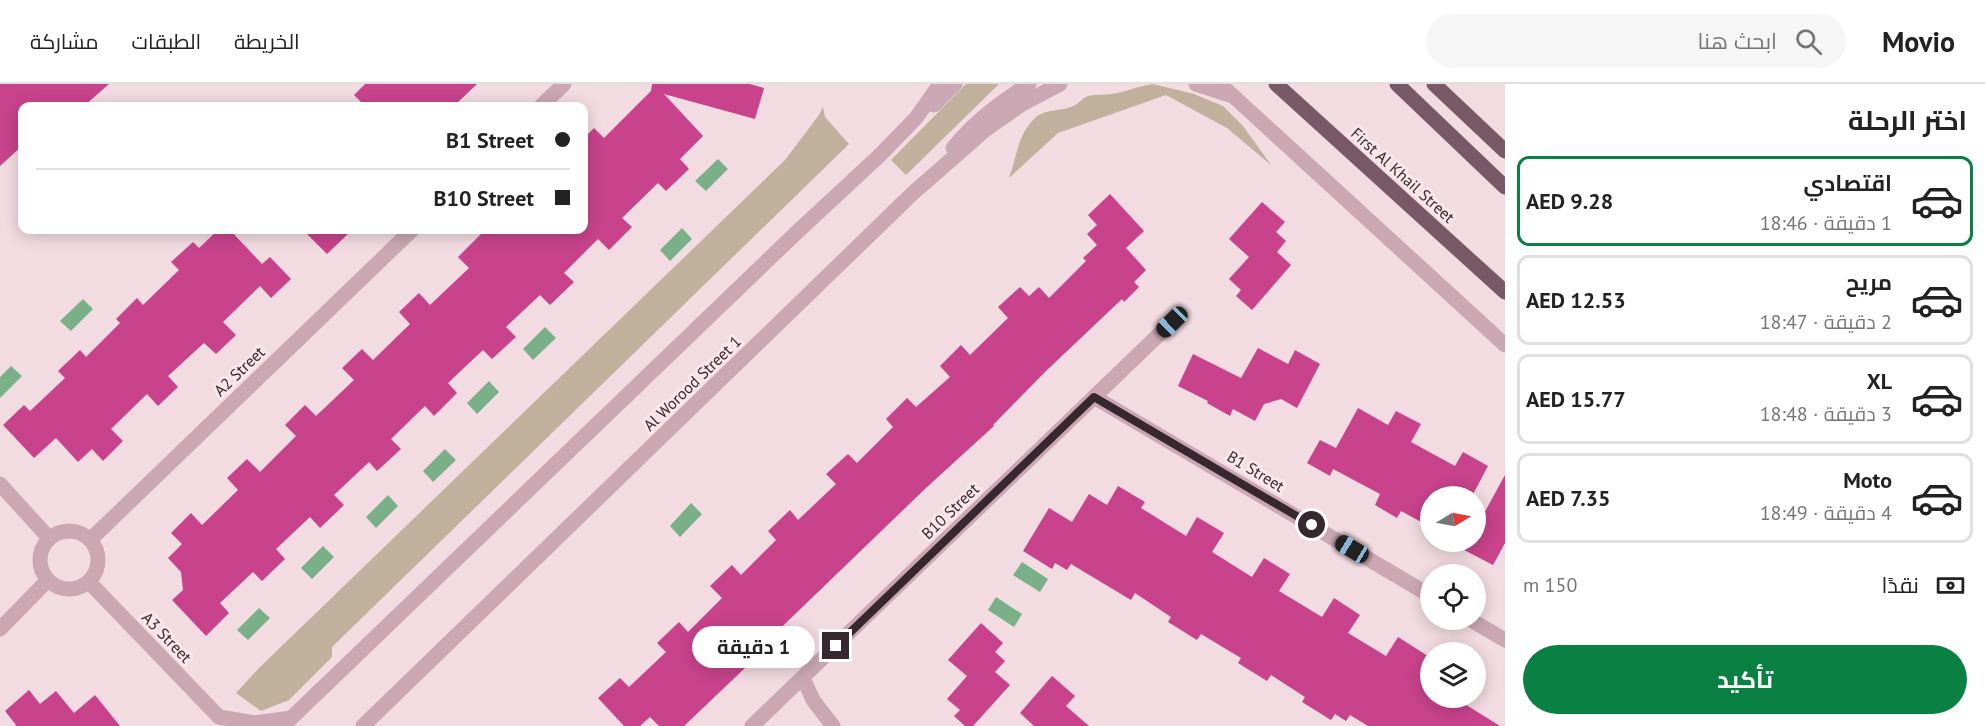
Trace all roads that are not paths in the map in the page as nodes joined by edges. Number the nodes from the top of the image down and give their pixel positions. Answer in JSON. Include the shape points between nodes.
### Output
{"nodes":[{"id":1,"x":564,"y":84,"type":"edge"},
{"id":2,"x":940,"y":84,"type":"edge"},
{"id":3,"x":956,"y":84,"type":"edge"},
{"id":4,"x":1029,"y":84,"type":"edge"},
{"id":5,"x":1060,"y":84,"type":"edge"},
{"id":6,"x":1196,"y":84,"type":"edge"},
{"id":7,"x":1220,"y":84,"type":"edge"},
{"id":8,"x":1276,"y":84,"type":"edge"},
{"id":9,"x":1396,"y":84,"type":"edge"},
{"id":10,"x":1434,"y":84,"type":"edge"},
{"id":11,"x":1233,"y":96,"type":"junction"},
{"id":12,"x":545,"y":102,"type":"edge"},
{"id":13,"x":916,"y":118,"type":"junction"},
{"id":14,"x":1505,"y":151,"type":"edge"},
{"id":15,"x":938,"y":170,"type":"junction"},
{"id":16,"x":1505,"y":187,"type":"edge"},
{"id":17,"x":408,"y":234,"type":"edge"},
{"id":18,"x":1505,"y":292,"type":"edge"},
{"id":19,"x":1172,"y":322,"type":"dead end"},
{"id":20,"x":1505,"y":345,"type":"edge"},
{"id":21,"x":1094,"y":397,"type":"junction"},
{"id":22,"x":0,"y":484,"type":"edge"},
{"id":23,"x":49,"y":538,"type":"junction"},
{"id":24,"x":91,"y":540,"type":"junction"},
{"id":25,"x":48,"y":580,"type":"junction"},
{"id":26,"x":89,"y":582,"type":"junction"},
{"id":27,"x":1420,"y":590,"type":"edge"},
{"id":28,"x":0,"y":629,"type":"edge"},
{"id":29,"x":1486,"y":629,"type":"edge"},
{"id":30,"x":1505,"y":640,"type":"edge"},
{"id":31,"x":803,"y":678,"type":"junction"},
{"id":32,"x":220,"y":722,"type":"edge"},
{"id":33,"x":287,"y":722,"type":"edge"},
{"id":34,"x":363,"y":726,"type":"edge"},
{"id":35,"x":752,"y":726,"type":"edge"},
{"id":36,"x":833,"y":726,"type":"edge"}],
"edges":[{"from":1,"to":12,"type":"street"},
{"from":2,"to":13,"type":"street"},
{"from":3,"to":13,"type":"street"},
{"from":4,"to":15,"type":"street","via":[[978,121]]},
{"from":5,"to":15,"type":"street","name":"Al Worood Street 1","via":[[1022,104]]},
{"from":6,"to":11,"type":"street"},
{"from":7,"to":11,"type":"street"},
{"from":8,"to":18,"type":"main road","name":"First Al Khail Street"},
{"from":9,"to":16,"type":"main road"},
{"from":10,"to":14,"type":"main road"},
{"from":11,"to":20,"type":"street"},
{"from":13,"to":33,"type":"street"},
{"from":15,"to":34,"type":"street","name":"Al Worood Street 1"},
{"from":17,"to":24,"type":"street","name":"A2 Street"},
{"from":19,"to":21,"type":"street","name":"B10 Street"},
{"from":21,"to":27,"type":"street","name":"B1 Street"},
{"from":21,"to":31,"type":"street","name":"B10 Street"},
{"from":22,"to":23,"type":"street"},
{"from":23,"to":24,"type":"street","via":[[71,530]]},
{"from":23,"to":25,"type":"street","via":[[40,558],[41,570]]},
{"from":24,"to":26,"type":"street","via":[[99,561]]},
{"from":25,"to":26,"type":"street","via":[[68,589]]},
{"from":25,"to":28,"type":"street"},
{"from":26,"to":32,"type":"street","name":"A3 Street"},
{"from":29,"to":30,"type":"street"},
{"from":31,"to":35,"type":"street","name":"B10 Street"},
{"from":31,"to":36,"type":"street","via":[[813,700]]},
{"from":32,"to":33,"type":"street","name":"A3 Street"}]}
